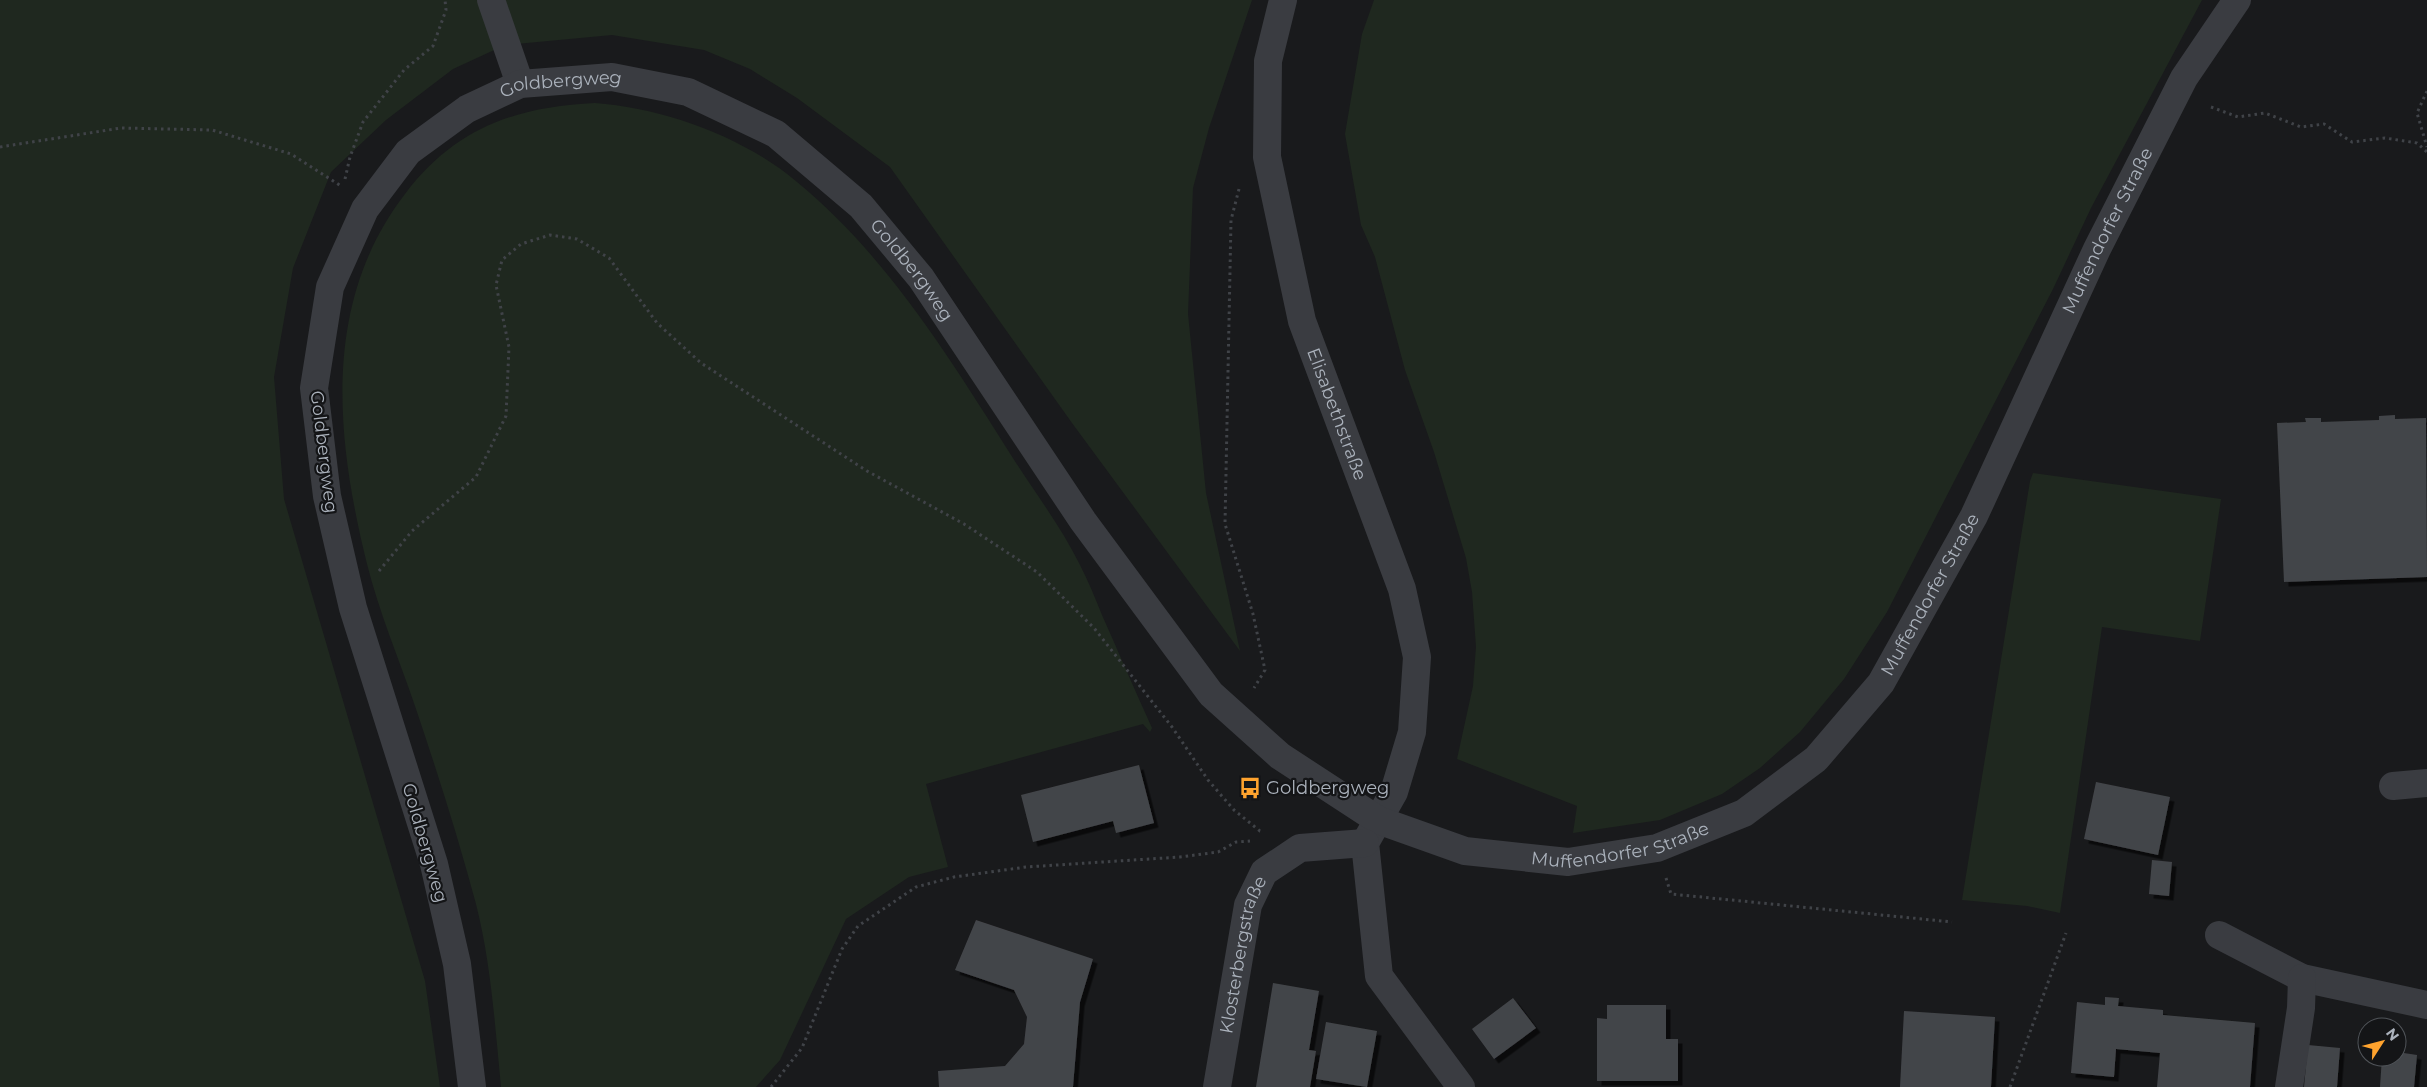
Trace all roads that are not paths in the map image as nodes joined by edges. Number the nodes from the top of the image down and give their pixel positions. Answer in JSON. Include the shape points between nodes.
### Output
{"nodes":[{"id":1,"x":491,"y":0,"type":"edge"},
{"id":2,"x":1283,"y":0,"type":"edge"},
{"id":3,"x":2237,"y":0,"type":"edge"},
{"id":4,"x":520,"y":84,"type":"junction"},
{"id":5,"x":2427,"y":783,"type":"edge"},
{"id":6,"x":2393,"y":786,"type":"dead end"},
{"id":7,"x":1378,"y":820,"type":"junction"},
{"id":8,"x":1365,"y":844,"type":"junction"},
{"id":9,"x":2219,"y":935,"type":"dead end"},
{"id":10,"x":2302,"y":978,"type":"junction"},
{"id":11,"x":2427,"y":1006,"type":"edge"},
{"id":12,"x":472,"y":1087,"type":"edge"},
{"id":13,"x":1216,"y":1087,"type":"edge"},
{"id":14,"x":1461,"y":1087,"type":"edge"},
{"id":15,"x":2289,"y":1087,"type":"edge"}],
"edges":[{"from":1,"to":4,"type":"street"},
{"from":2,"to":7,"type":"street","name":"Elisabethstraße","via":[[1268,61],[1267,157],[1302,321],[1402,589],[1417,657],[1412,732],[1394,792]]},
{"from":3,"to":7,"type":"street","name":"Muffendorfer Straße","via":[[2184,78],[2098,249],[1974,516],[1881,683],[1816,759],[1744,813],[1657,848],[1568,862],[1465,852]]},
{"from":4,"to":7,"type":"street","name":"Goldbergweg","via":[[612,77],[688,92],[776,134],[861,206],[921,278],[1082,521],[1211,694],[1280,756]]},
{"from":4,"to":12,"type":"street","name":"Goldbergweg","via":[[467,109],[408,152],[365,208],[330,287],[314,388],[327,496],[353,608],[434,864],[457,964]]},
{"from":5,"to":6,"type":"street"},
{"from":7,"to":8,"type":"street"},
{"from":8,"to":13,"type":"street","name":"Klosterbergstraße","via":[[1300,848],[1264,872],[1248,905]]},
{"from":8,"to":14,"type":"street","via":[[1379,976]]},
{"from":9,"to":10,"type":"street"},
{"from":10,"to":11,"type":"street"},
{"from":10,"to":15,"type":"street","via":[[2302,1008]]}]}
